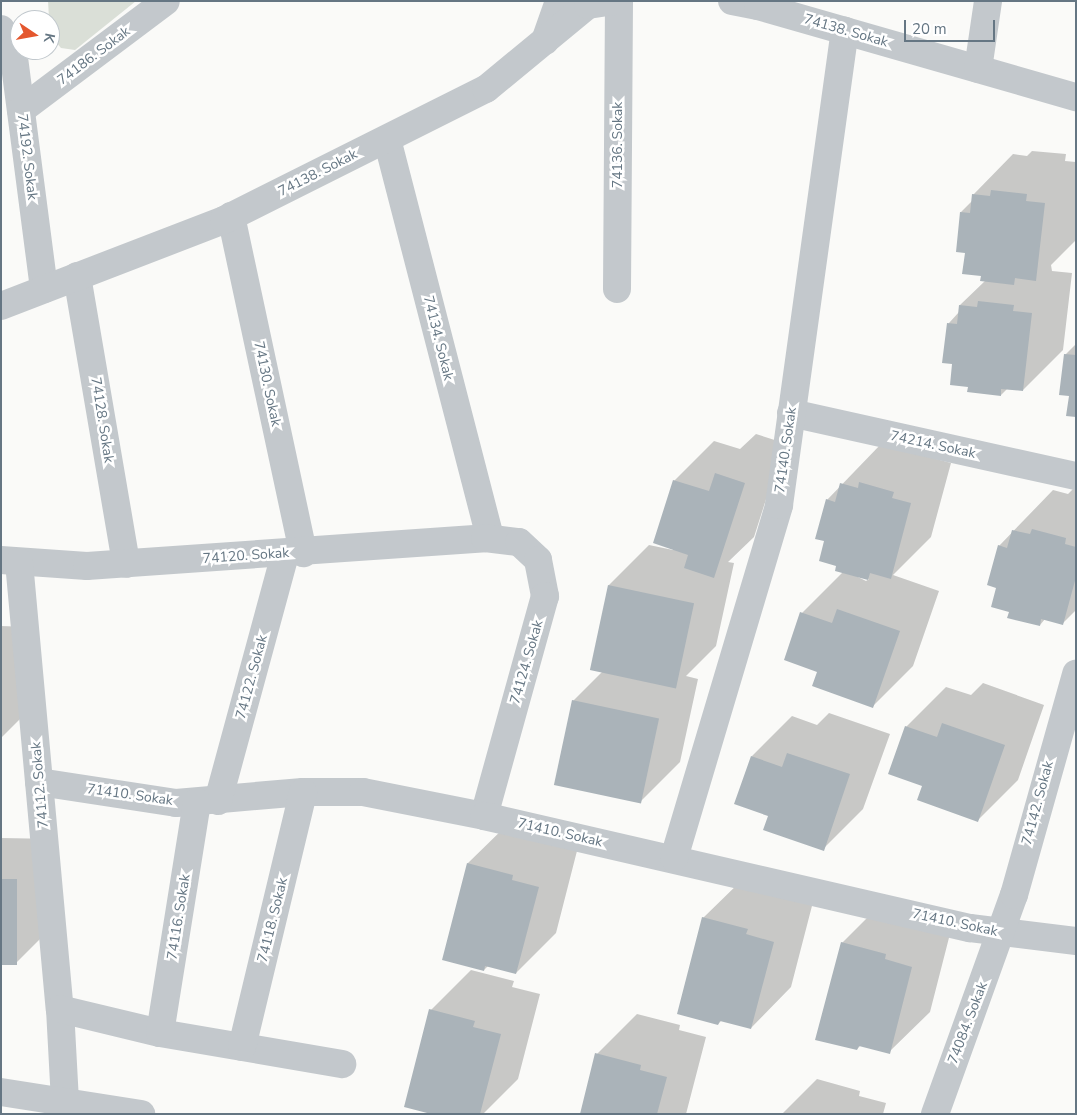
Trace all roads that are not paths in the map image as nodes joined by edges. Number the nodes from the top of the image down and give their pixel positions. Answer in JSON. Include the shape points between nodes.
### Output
{"nodes":[{"id":1,"x":166,"y":1,"type":"edge"},
{"id":2,"x":559,"y":1,"type":"edge"},
{"id":3,"x":613,"y":1,"type":"edge"},
{"id":4,"x":620,"y":1,"type":"edge"},
{"id":5,"x":732,"y":1,"type":"edge"},
{"id":6,"x":988,"y":1,"type":"edge"},
{"id":7,"x":1,"y":28,"type":"edge"},
{"id":8,"x":845,"y":31,"type":"junction"},
{"id":9,"x":545,"y":41,"type":"junction"},
{"id":10,"x":978,"y":69,"type":"junction"},
{"id":11,"x":1076,"y":97,"type":"edge"},
{"id":12,"x":21,"y":110,"type":"junction"},
{"id":13,"x":387,"y":138,"type":"junction"},
{"id":14,"x":231,"y":216,"type":"junction"},
{"id":15,"x":78,"y":276,"type":"junction"},
{"id":16,"x":44,"y":289,"type":"junction"},
{"id":17,"x":617,"y":289,"type":"dead end"},
{"id":18,"x":1,"y":306,"type":"edge"},
{"id":19,"x":791,"y":414,"type":"junction"},
{"id":20,"x":1076,"y":476,"type":"edge"},
{"id":21,"x":490,"y":538,"type":"junction"},
{"id":22,"x":294,"y":553,"type":"junction"},
{"id":23,"x":10,"y":561,"type":"edge"},
{"id":24,"x":126,"y":564,"type":"junction"},
{"id":25,"x":1076,"y":674,"type":"edge"},
{"id":26,"x":39,"y":782,"type":"junction"},
{"id":27,"x":303,"y":792,"type":"junction"},
{"id":28,"x":208,"y":801,"type":"junction"},
{"id":29,"x":484,"y":816,"type":"junction"},
{"id":30,"x":674,"y":858,"type":"junction"},
{"id":31,"x":1001,"y":933,"type":"junction"},
{"id":32,"x":1076,"y":940,"type":"edge"},
{"id":33,"x":60,"y":1009,"type":"junction"},
{"id":34,"x":160,"y":1033,"type":"junction"},
{"id":35,"x":242,"y":1047,"type":"junction"},
{"id":36,"x":342,"y":1064,"type":"dead end"},
{"id":37,"x":1,"y":1092,"type":"edge"},
{"id":38,"x":65,"y":1101,"type":"junction"},
{"id":39,"x":141,"y":1114,"type":"edge"},
{"id":40,"x":935,"y":1114,"type":"edge"}],
"edges":[{"from":1,"to":12,"type":"street","name":"74186. Sokak"},
{"from":2,"to":9,"type":"street"},
{"from":3,"to":9,"type":"street","name":"74138. Sokak","via":[[588,5]]},
{"from":4,"to":17,"type":"street","name":"74136. Sokak"},
{"from":5,"to":8,"type":"street","name":"74138. Sokak"},
{"from":6,"to":10,"type":"street"},
{"from":7,"to":12,"type":"street","name":"74192. Sokak","via":[[13,50]]},
{"from":8,"to":10,"type":"street","name":"74138. Sokak"},
{"from":8,"to":19,"type":"street","name":"74140. Sokak"},
{"from":9,"to":13,"type":"street","name":"74138. Sokak","via":[[486,89]]},
{"from":10,"to":11,"type":"street","name":"74138. Sokak"},
{"from":12,"to":16,"type":"street","name":"74192. Sokak"},
{"from":13,"to":14,"type":"street","name":"74138. Sokak"},
{"from":13,"to":21,"type":"street","name":"74134. Sokak"},
{"from":14,"to":15,"type":"street","name":"74138. Sokak"},
{"from":14,"to":22,"type":"street","name":"74130. Sokak"},
{"from":15,"to":16,"type":"street","name":"74138. Sokak"},
{"from":15,"to":24,"type":"street","name":"74128. Sokak"},
{"from":16,"to":18,"type":"street","name":"74138. Sokak"},
{"from":19,"to":20,"type":"street","name":"74214. Sokak"},
{"from":19,"to":30,"type":"street","name":"74140. Sokak","via":[[778,505]]},
{"from":21,"to":22,"type":"street","name":"74120. Sokak"},
{"from":21,"to":29,"type":"street","name":"74124. Sokak","via":[[519,542],[538,560],[545,596]]},
{"from":22,"to":24,"type":"street","name":"74120. Sokak"},
{"from":22,"to":28,"type":"street","name":"74122. Sokak"},
{"from":23,"to":24,"type":"street","name":"74120. Sokak","via":[[87,566]]},
{"from":23,"to":26,"type":"street","name":"74112. Sokak"},
{"from":25,"to":31,"type":"street","name":"74142. Sokak"},
{"from":26,"to":28,"type":"street","name":"71410. Sokak","via":[[176,803]]},
{"from":26,"to":33,"type":"street","name":"74112. Sokak"},
{"from":27,"to":28,"type":"street","name":"71410. Sokak"},
{"from":27,"to":29,"type":"street","name":"71410. Sokak","via":[[363,792]]},
{"from":27,"to":35,"type":"street","name":"74118. Sokak"},
{"from":28,"to":34,"type":"street","name":"74116. Sokak"},
{"from":29,"to":30,"type":"street","name":"71410. Sokak"},
{"from":30,"to":31,"type":"street","name":"71410. Sokak"},
{"from":31,"to":32,"type":"street","name":"71410. Sokak"},
{"from":31,"to":40,"type":"street","name":"74084. Sokak"},
{"from":33,"to":34,"type":"street"},
{"from":33,"to":38,"type":"street","name":"74112. Sokak"},
{"from":34,"to":35,"type":"street"},
{"from":35,"to":36,"type":"street"},
{"from":37,"to":38,"type":"street"},
{"from":38,"to":39,"type":"street"}]}
